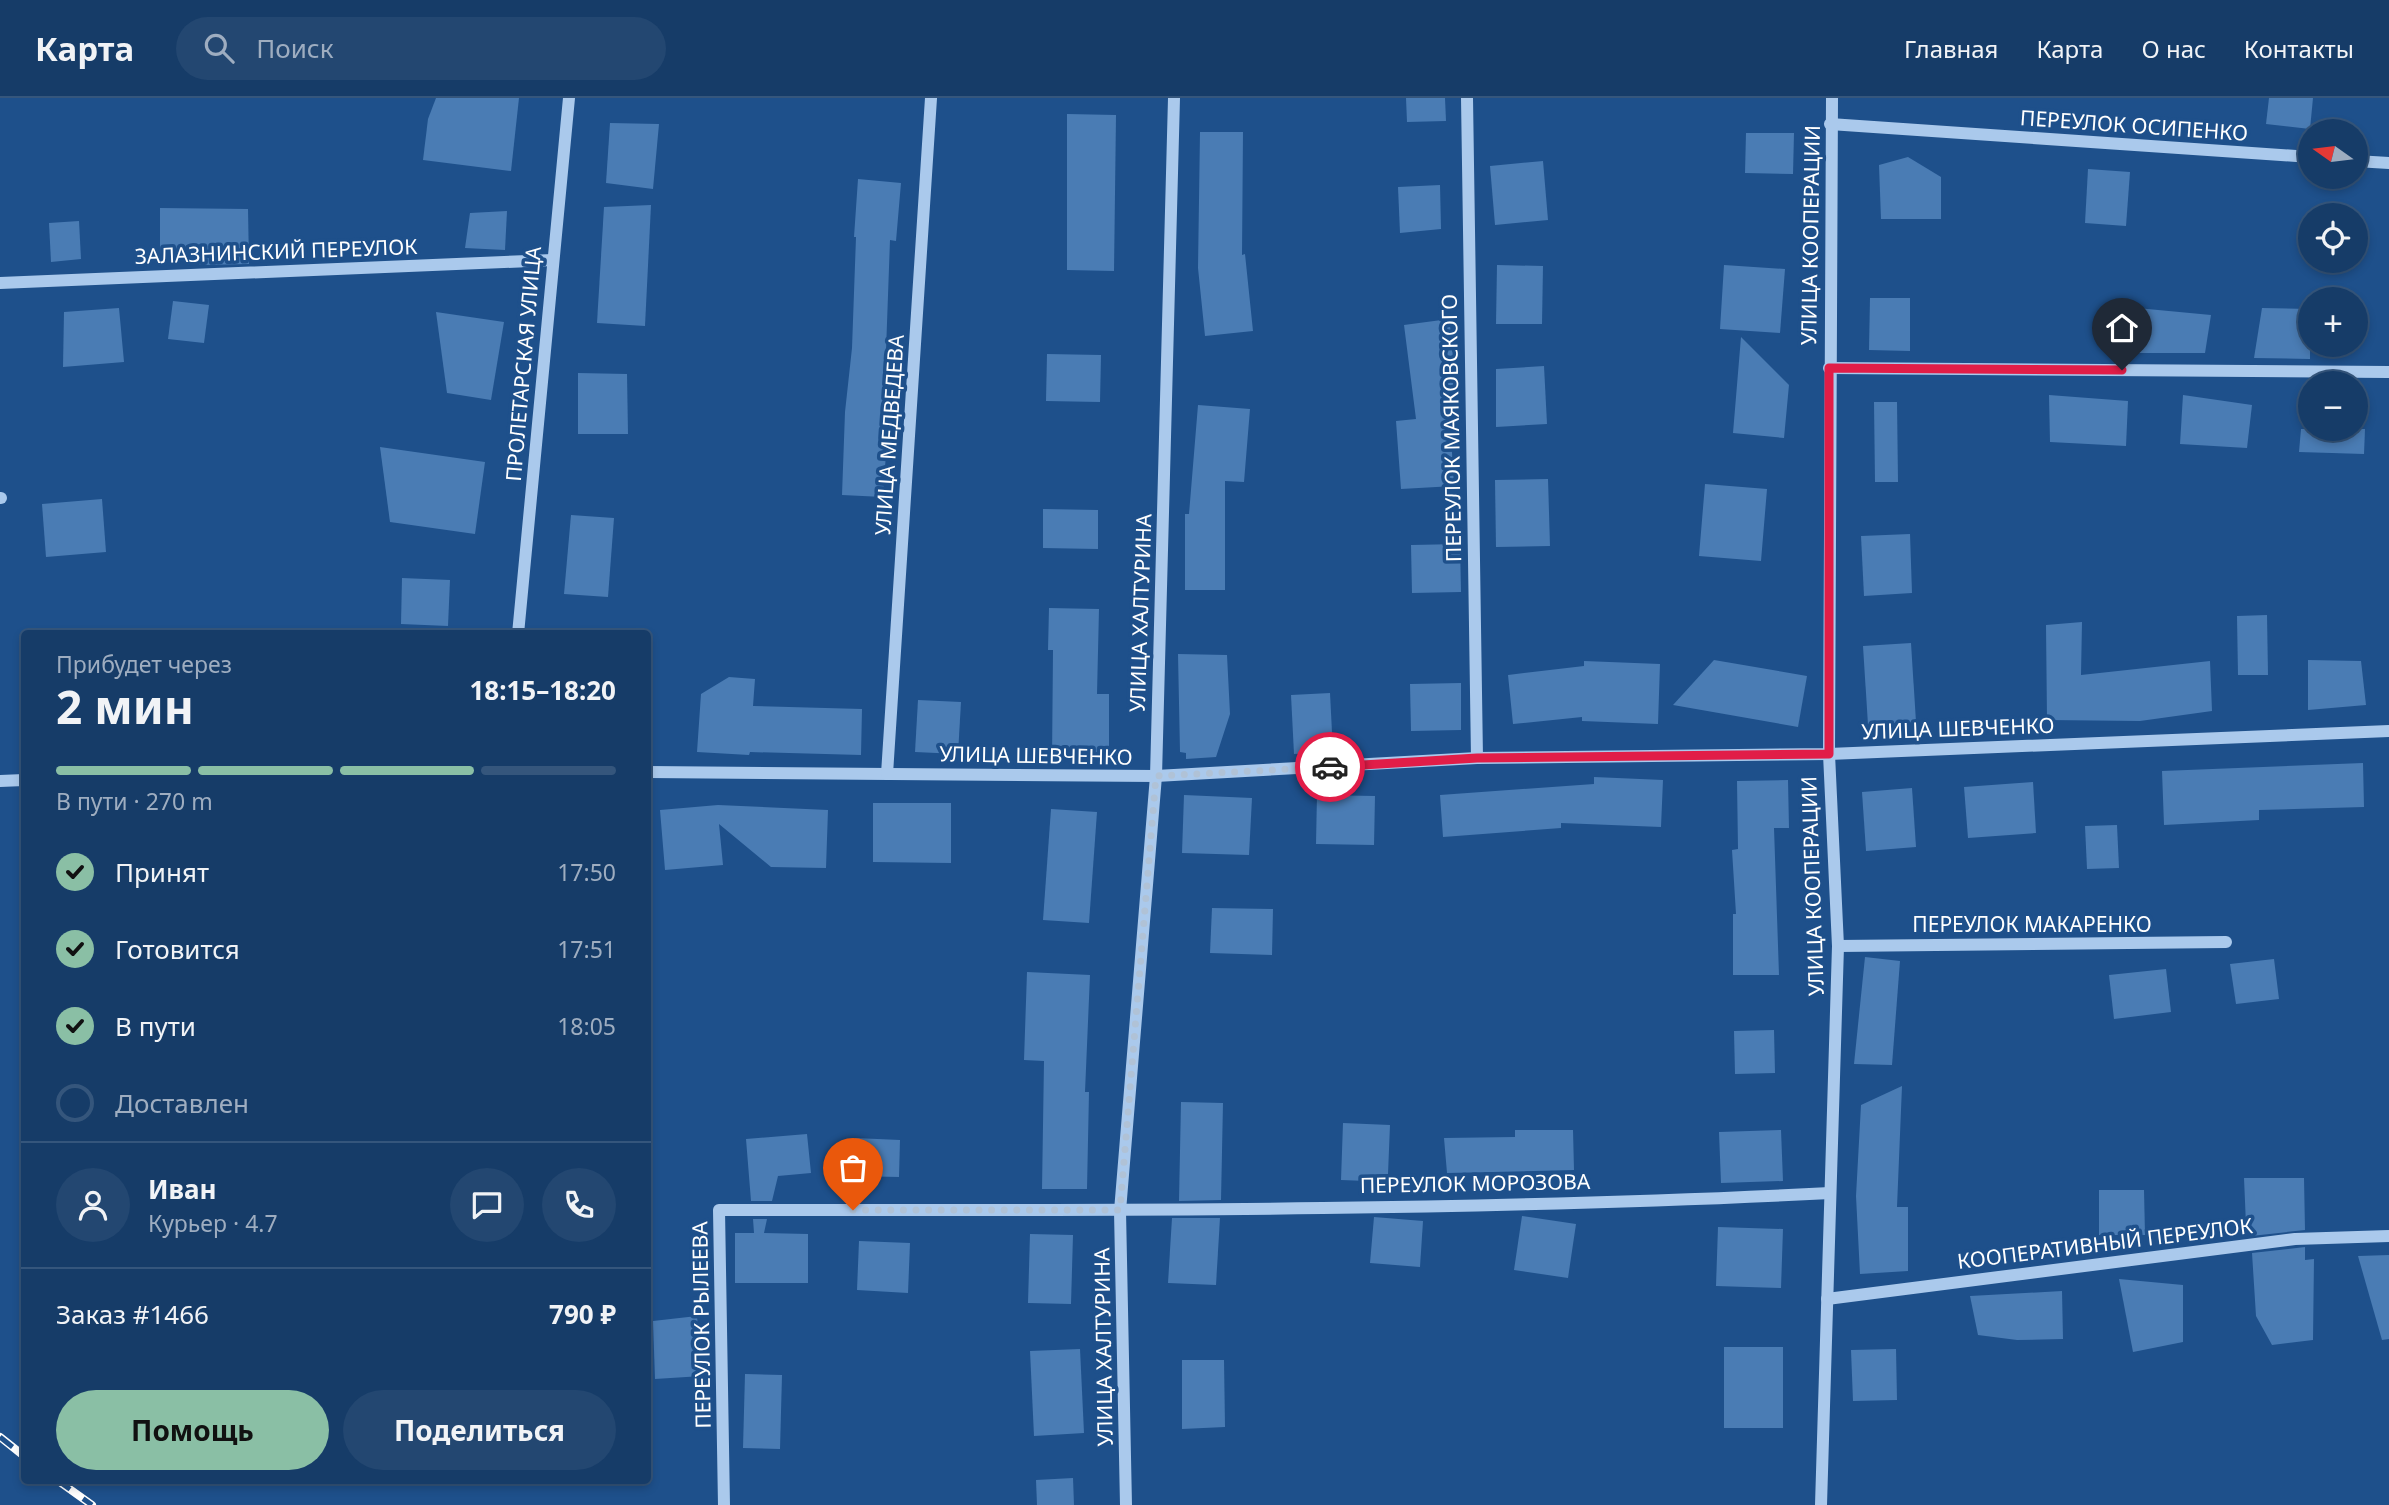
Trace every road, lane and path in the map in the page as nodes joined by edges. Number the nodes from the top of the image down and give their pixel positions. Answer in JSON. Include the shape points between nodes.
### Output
{"nodes":[{"id":1,"x":569,"y":98,"type":"edge"},
{"id":2,"x":931,"y":98,"type":"edge"},
{"id":3,"x":1174,"y":98,"type":"edge"},
{"id":4,"x":1466,"y":98,"type":"edge"},
{"id":5,"x":1832,"y":98,"type":"edge"},
{"id":6,"x":1830,"y":124,"type":"junction"},
{"id":7,"x":2298,"y":157,"type":"edge"},
{"id":8,"x":2368,"y":162,"type":"edge"},
{"id":9,"x":2389,"y":163,"type":"edge"},
{"id":10,"x":553,"y":260,"type":"junction"},
{"id":11,"x":0,"y":283,"type":"edge"},
{"id":12,"x":1829,"y":368,"type":"junction"},
{"id":13,"x":2389,"y":372,"type":"edge"},
{"id":14,"x":517,"y":630,"type":"edge"},
{"id":15,"x":2389,"y":731,"type":"edge"},
{"id":16,"x":1829,"y":754,"type":"junction"},
{"id":17,"x":1477,"y":758,"type":"junction"},
{"id":18,"x":651,"y":772,"type":"edge"},
{"id":19,"x":887,"y":774,"type":"junction"},
{"id":20,"x":1156,"y":776,"type":"junction"},
{"id":21,"x":21,"y":780,"type":"edge"},
{"id":22,"x":0,"y":781,"type":"edge"},
{"id":23,"x":2226,"y":942,"type":"dead end"},
{"id":24,"x":1838,"y":946,"type":"junction"},
{"id":25,"x":1830,"y":1193,"type":"junction"},
{"id":26,"x":1120,"y":1210,"type":"junction"},
{"id":27,"x":2389,"y":1236,"type":"edge"},
{"id":28,"x":1827,"y":1299,"type":"junction"},
{"id":29,"x":724,"y":1505,"type":"edge"},
{"id":30,"x":1126,"y":1505,"type":"edge"},
{"id":31,"x":1821,"y":1505,"type":"edge"}],
"edges":[{"from":1,"to":10,"type":"street","name":"ПРОЛЕТАРСКАЯ УЛИЦА"},
{"from":2,"to":19,"type":"street","name":"УЛИЦА МЕДВЕДЕВА"},
{"from":3,"to":20,"type":"street","name":"УЛИЦА ХАЛТУРИНА"},
{"from":4,"to":17,"type":"street","name":"ПЕРЕУЛОК МАЯКОВСКОГО"},
{"from":5,"to":6,"type":"street","name":"УЛИЦА КООПЕРАЦИИ"},
{"from":6,"to":7,"type":"street","name":"ПЕРЕУЛОК ОСИПЕНКО"},
{"from":6,"to":12,"type":"street","name":"УЛИЦА КООПЕРАЦИИ"},
{"from":8,"to":9,"type":"street"},
{"from":10,"to":11,"type":"street","name":"ЗАЛАЗНИНСКИЙ ПЕРЕУЛОК"},
{"from":10,"to":14,"type":"street","name":"ПРОЛЕТАРСКАЯ УЛИЦА"},
{"from":12,"to":13,"type":"street"},
{"from":12,"to":16,"type":"street","name":"УЛИЦА КООПЕРАЦИИ"},
{"from":15,"to":16,"type":"street","name":"УЛИЦА ШЕВЧЕНКО"},
{"from":16,"to":17,"type":"street","name":"УЛИЦА ШЕВЧЕНКО"},
{"from":16,"to":24,"type":"street","name":"УЛИЦА КООПЕРАЦИИ"},
{"from":17,"to":20,"type":"street","name":"УЛИЦА ШЕВЧЕНКО"},
{"from":18,"to":19,"type":"street","name":"УЛИЦА ШЕВЧЕНКО"},
{"from":19,"to":20,"type":"street","name":"УЛИЦА ШЕВЧЕНКО"},
{"from":20,"to":26,"type":"street","name":"УЛИЦА ХАЛТУРИНА"},
{"from":21,"to":22,"type":"street"},
{"from":23,"to":24,"type":"street","name":"ПЕРЕУЛОК МАКАРЕНКО"},
{"from":24,"to":25,"type":"street","name":"УЛИЦА КООПЕРАЦИИ"},
{"from":25,"to":26,"type":"street","name":"ПЕРЕУЛОК МОРОЗОВА"},
{"from":25,"to":28,"type":"street","name":"УЛИЦА КООПЕРАЦИИ"},
{"from":26,"to":29,"type":"street","name":"ПЕРЕУЛОК РЫЛЕЕВА","via":[[719,1210]]},
{"from":26,"to":30,"type":"street","name":"УЛИЦА ХАЛТУРИНА"},
{"from":27,"to":28,"type":"street","name":"КООПЕРАТИВНЫЙ ПЕРЕУЛОК","via":[[2295,1239]]},
{"from":28,"to":31,"type":"street","name":"УЛИЦА КООПЕРАЦИИ"}]}
